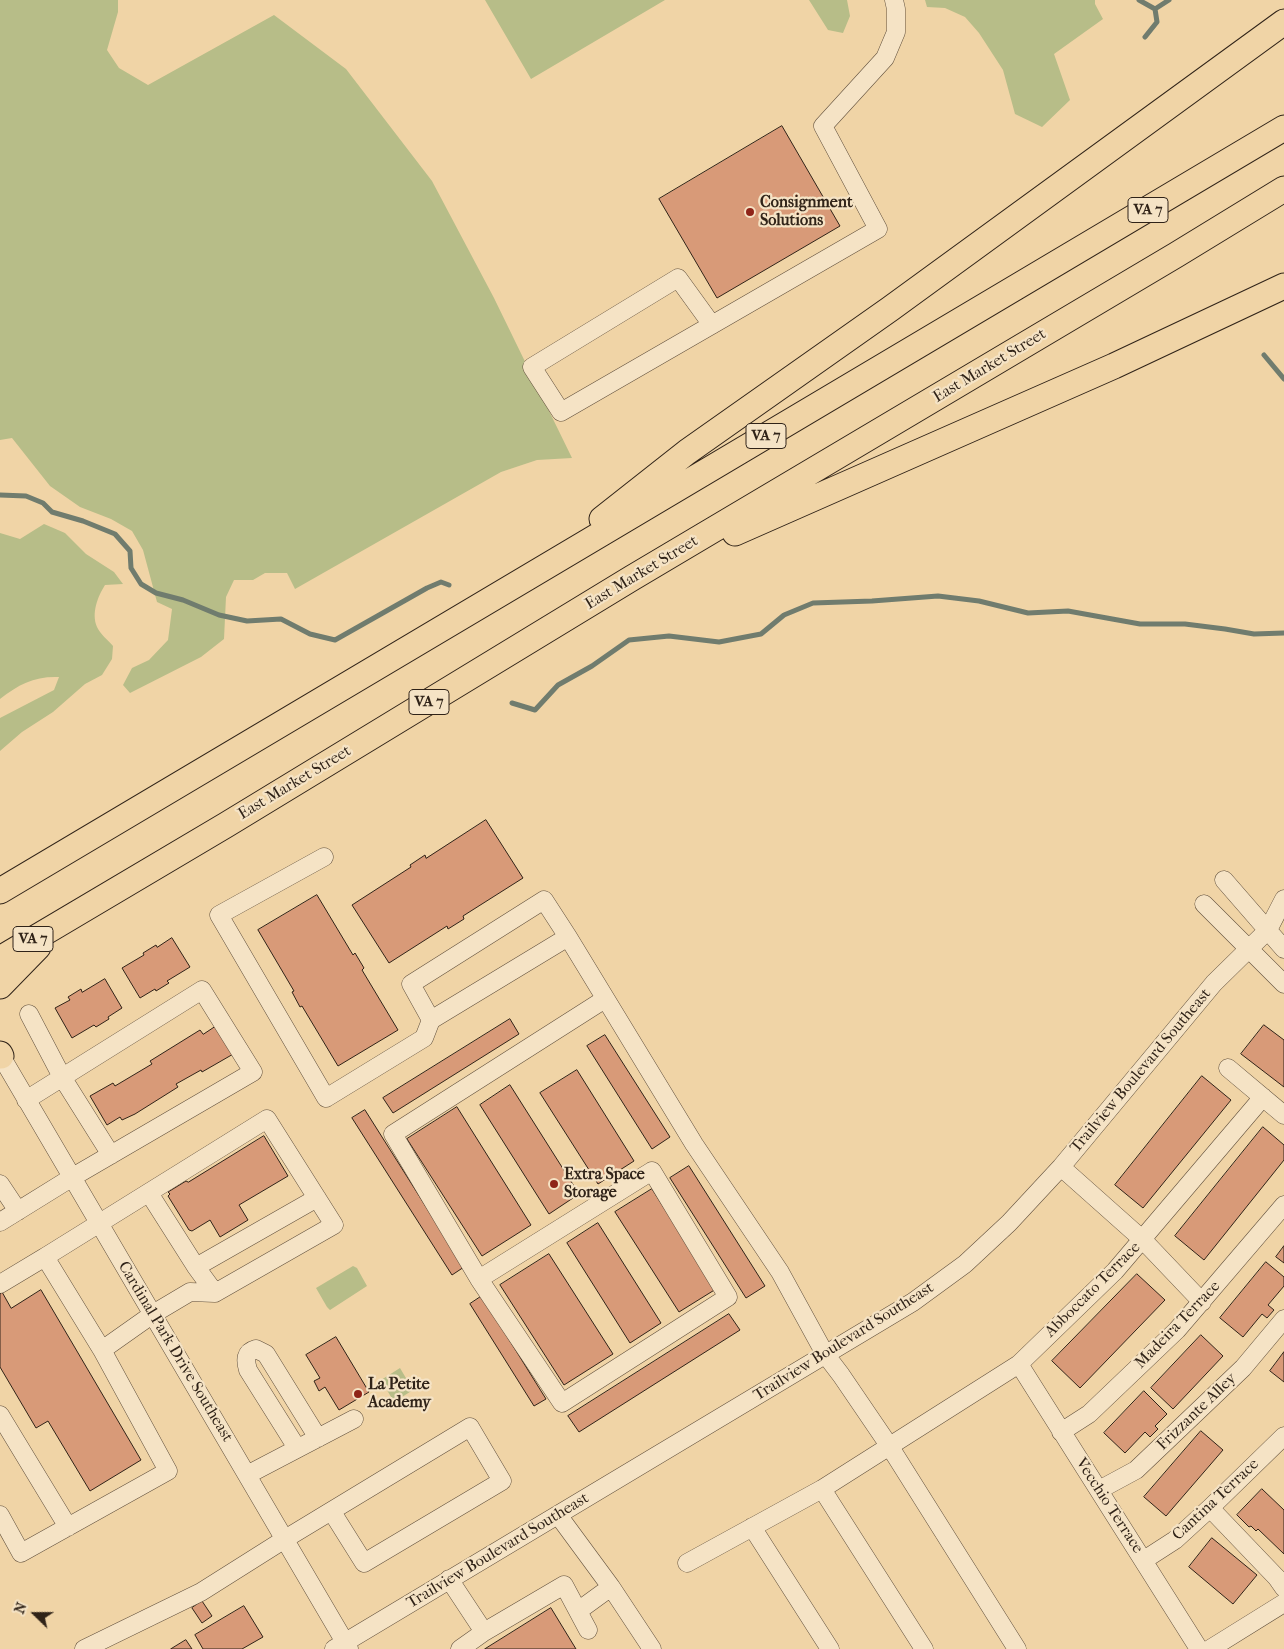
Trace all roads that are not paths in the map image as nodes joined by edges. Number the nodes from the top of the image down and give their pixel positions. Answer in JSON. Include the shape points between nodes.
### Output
{"nodes":[{"id":1,"x":894,"y":0,"type":"edge"},
{"id":2,"x":1284,"y":22,"type":"edge"},
{"id":3,"x":1284,"y":128,"type":"edge"},
{"id":4,"x":1284,"y":189,"type":"edge"},
{"id":5,"x":1284,"y":286,"type":"edge"},
{"id":6,"x":712,"y":325,"type":"junction"},
{"id":7,"x":632,"y":578,"type":"junction"},
{"id":8,"x":522,"y":582,"type":"junction"},
{"id":9,"x":324,"y":857,"type":"dead end"},
{"id":10,"x":1224,"y":880,"type":"dead end"},
{"id":11,"x":0,"y":891,"type":"edge"},
{"id":12,"x":1284,"y":899,"type":"edge"},
{"id":13,"x":1204,"y":904,"type":"dead end"},
{"id":14,"x":67,"y":919,"type":"junction"},
{"id":15,"x":1276,"y":928,"type":"edge"},
{"id":16,"x":568,"y":937,"type":"junction"},
{"id":17,"x":1248,"y":948,"type":"junction"},
{"id":18,"x":1284,"y":949,"type":"edge"},
{"id":19,"x":0,"y":958,"type":"edge"},
{"id":20,"x":1284,"y":984,"type":"edge"},
{"id":21,"x":0,"y":986,"type":"edge"},
{"id":22,"x":605,"y":999,"type":"junction"},
{"id":23,"x":29,"y":1014,"type":"dead end"},
{"id":24,"x":431,"y":1020,"type":"junction"},
{"id":25,"x":0,"y":1055,"type":"edge"},
{"id":26,"x":1228,"y":1068,"type":"dead end"},
{"id":27,"x":62,"y":1078,"type":"junction"},
{"id":28,"x":1263,"y":1097,"type":"junction"},
{"id":29,"x":26,"y":1100,"type":"junction"},
{"id":30,"x":1284,"y":1115,"type":"edge"},
{"id":31,"x":111,"y":1155,"type":"junction"},
{"id":32,"x":1061,"y":1167,"type":"junction"},
{"id":33,"x":72,"y":1178,"type":"junction"},
{"id":34,"x":0,"y":1184,"type":"edge"},
{"id":35,"x":149,"y":1192,"type":"junction"},
{"id":36,"x":317,"y":1198,"type":"junction"},
{"id":37,"x":1284,"y":1206,"type":"edge"},
{"id":38,"x":18,"y":1211,"type":"junction"},
{"id":39,"x":0,"y":1222,"type":"edge"},
{"id":40,"x":98,"y":1224,"type":"junction"},
{"id":41,"x":1143,"y":1240,"type":"junction"},
{"id":42,"x":44,"y":1257,"type":"junction"},
{"id":43,"x":196,"y":1267,"type":"junction"},
{"id":44,"x":479,"y":1279,"type":"junction"},
{"id":45,"x":0,"y":1284,"type":"edge"},
{"id":46,"x":215,"y":1292,"type":"junction"},
{"id":47,"x":1202,"y":1302,"type":"junction"},
{"id":48,"x":153,"y":1314,"type":"junction"},
{"id":49,"x":1284,"y":1319,"type":"edge"},
{"id":50,"x":102,"y":1350,"type":"junction"},
{"id":51,"x":825,"y":1354,"type":"junction"},
{"id":52,"x":1019,"y":1364,"type":"junction"},
{"id":53,"x":0,"y":1415,"type":"edge"},
{"id":54,"x":354,"y":1419,"type":"dead end"},
{"id":55,"x":1061,"y":1432,"type":"junction"},
{"id":56,"x":1284,"y":1436,"type":"edge"},
{"id":57,"x":318,"y":1438,"type":"junction"},
{"id":58,"x":890,"y":1447,"type":"junction"},
{"id":59,"x":298,"y":1448,"type":"junction"},
{"id":60,"x":247,"y":1475,"type":"junction"},
{"id":61,"x":822,"y":1488,"type":"junction"},
{"id":62,"x":1099,"y":1490,"type":"junction"},
{"id":63,"x":1210,"y":1508,"type":"junction"},
{"id":64,"x":332,"y":1512,"type":"junction"},
{"id":65,"x":0,"y":1515,"type":"edge"},
{"id":66,"x":558,"y":1515,"type":"junction"},
{"id":67,"x":68,"y":1527,"type":"junction"},
{"id":68,"x":752,"y":1527,"type":"junction"},
{"id":69,"x":284,"y":1539,"type":"junction"},
{"id":70,"x":1144,"y":1560,"type":"junction"},
{"id":71,"x":687,"y":1563,"type":"dead end"},
{"id":72,"x":449,"y":1580,"type":"junction"},
{"id":73,"x":611,"y":1586,"type":"junction"},
{"id":74,"x":1284,"y":1588,"type":"edge"},
{"id":75,"x":1284,"y":1603,"type":"edge"},
{"id":76,"x":578,"y":1611,"type":"junction"},
{"id":77,"x":588,"y":1630,"type":"dead end"},
{"id":78,"x":484,"y":1632,"type":"junction"},
{"id":79,"x":343,"y":1647,"type":"edge"},
{"id":80,"x":84,"y":1649,"type":"edge"},
{"id":81,"x":460,"y":1649,"type":"edge"},
{"id":82,"x":652,"y":1649,"type":"edge"},
{"id":83,"x":830,"y":1649,"type":"edge"},
{"id":84,"x":924,"y":1649,"type":"edge"},
{"id":85,"x":1017,"y":1649,"type":"edge"},
{"id":86,"x":1199,"y":1649,"type":"edge"},
{"id":87,"x":1210,"y":1649,"type":"edge"}],
"edges":[{"from":1,"to":6,"type":"street","via":[[896,32],[885,58],[823,126],[878,229]]},
{"from":2,"to":8,"type":"highway","via":[[898,304],[687,452]]},
{"from":3,"to":8,"type":"highway","number":"VA 7"},
{"from":4,"to":7,"type":"highway","name":"East Market Street","number":"VA 7"},
{"from":5,"to":7,"type":"highway","via":[[1114,366]]},
{"from":6,"to":6,"type":"street","via":[[678,278],[532,367],[561,412]]},
{"from":7,"to":14,"type":"highway","name":"East Market Street","number":"VA 7"},
{"from":8,"to":11,"type":"highway","number":"VA 7"},
{"from":9,"to":24,"type":"street","via":[[220,915],[326,1098],[424,1038]]},
{"from":10,"to":15,"type":"street"},
{"from":12,"to":15,"type":"street","name":"Trailview Boulevard Southeast"},
{"from":13,"to":17,"type":"street"},
{"from":14,"to":19,"type":"highway","name":"East Market Street","number":"VA 7"},
{"from":14,"to":21,"type":"highway"},
{"from":15,"to":17,"type":"street","name":"Trailview Boulevard Southeast"},
{"from":15,"to":18,"type":"street"},
{"from":16,"to":22,"type":"street"},
{"from":16,"to":24,"type":"street"},
{"from":16,"to":24,"type":"street","via":[[544,900],[411,984]]},
{"from":17,"to":20,"type":"street"},
{"from":17,"to":32,"type":"street","name":"Trailview Boulevard Southeast","via":[[1214,983]]},
{"from":22,"to":44,"type":"street","via":[[393,1134]]},
{"from":22,"to":51,"type":"street","via":[[694,1144],[780,1272]]},
{"from":23,"to":27,"type":"street"},
{"from":25,"to":29,"type":"street","name":"Cardinal Park Drive Southeast"},
{"from":26,"to":28,"type":"street"},
{"from":27,"to":29,"type":"street"},
{"from":27,"to":31,"type":"street"},
{"from":27,"to":31,"type":"street","via":[[202,990],[253,1072]]},
{"from":28,"to":30,"type":"street"},
{"from":28,"to":41,"type":"street","name":"Abboccato Terrace"},
{"from":29,"to":33,"type":"street","name":"Cardinal Park Drive Southeast"},
{"from":31,"to":33,"type":"street"},
{"from":32,"to":41,"type":"street"},
{"from":32,"to":51,"type":"street","name":"Trailview Boulevard Southeast","via":[[965,1264],[913,1302]]},
{"from":33,"to":38,"type":"street"},
{"from":33,"to":40,"type":"street","name":"Cardinal Park Drive Southeast"},
{"from":34,"to":38,"type":"street"},
{"from":35,"to":36,"type":"street","via":[[267,1119]]},
{"from":35,"to":40,"type":"street"},
{"from":35,"to":43,"type":"street"},
{"from":36,"to":43,"type":"street"},
{"from":36,"to":46,"type":"street","via":[[334,1225]]},
{"from":37,"to":47,"type":"street","name":"Madeira Terrace"},
{"from":38,"to":39,"type":"street"},
{"from":40,"to":42,"type":"street"},
{"from":40,"to":48,"type":"street","name":"Cardinal Park Drive Southeast"},
{"from":41,"to":47,"type":"street"},
{"from":41,"to":52,"type":"street","name":"Abboccato Terrace"},
{"from":42,"to":45,"type":"street"},
{"from":42,"to":50,"type":"street"},
{"from":43,"to":46,"type":"street"},
{"from":44,"to":44,"type":"street","via":[[562,1403],[728,1297],[652,1171]]},
{"from":46,"to":48,"type":"street","via":[[190,1292]]},
{"from":47,"to":55,"type":"street","name":"Madeira Terrace","via":[[1089,1414]]},
{"from":48,"to":50,"type":"street"},
{"from":48,"to":60,"type":"street","name":"Cardinal Park Drive Southeast"},
{"from":49,"to":62,"type":"street","name":"Frizzante Alley","via":[[1243,1368],[1136,1470]]},
{"from":50,"to":67,"type":"street","via":[[168,1471]]},
{"from":51,"to":58,"type":"street"},
{"from":51,"to":66,"type":"street","name":"Trailview Boulevard Southeast"},
{"from":52,"to":55,"type":"street","name":"Vecchio Terrace"},
{"from":52,"to":58,"type":"street","name":"Abboccato Terrace"},
{"from":53,"to":67,"type":"street"},
{"from":54,"to":57,"type":"street"},
{"from":55,"to":62,"type":"street","name":"Vecchio Terrace"},
{"from":56,"to":63,"type":"street","name":"Cantina Terrace"},
{"from":57,"to":59,"type":"street"},
{"from":57,"to":59,"type":"street","via":[[266,1354],[256,1349],[250,1351],[246,1362],[248,1370]]},
{"from":58,"to":61,"type":"street","name":"Abboccato Terrace"},
{"from":58,"to":85,"type":"street"},
{"from":59,"to":60,"type":"street"},
{"from":60,"to":69,"type":"street","name":"Cardinal Park Drive Southeast"},
{"from":61,"to":68,"type":"street","name":"Abboccato Terrace"},
{"from":61,"to":84,"type":"street"},
{"from":62,"to":70,"type":"street","name":"Vecchio Terrace"},
{"from":63,"to":70,"type":"street","name":"Cantina Terrace","via":[[1175,1540]]},
{"from":63,"to":74,"type":"street"},
{"from":64,"to":64,"type":"street","via":[[470,1427],[502,1481],[364,1563]]},
{"from":64,"to":69,"type":"street"},
{"from":65,"to":67,"type":"street","via":[[21,1553]]},
{"from":66,"to":72,"type":"street","name":"Trailview Boulevard Southeast"},
{"from":66,"to":73,"type":"street"},
{"from":68,"to":71,"type":"street","name":"Abboccato Terrace"},
{"from":68,"to":83,"type":"street"},
{"from":69,"to":79,"type":"street","name":"Cardinal Park Drive Southeast"},
{"from":69,"to":80,"type":"street","via":[[201,1592]]},
{"from":70,"to":86,"type":"street","name":"Vecchio Terrace"},
{"from":72,"to":78,"type":"street"},
{"from":72,"to":79,"type":"street","name":"Trailview Boulevard Southeast"},
{"from":73,"to":76,"type":"street"},
{"from":73,"to":82,"type":"street"},
{"from":75,"to":87,"type":"street"},
{"from":76,"to":77,"type":"street"},
{"from":76,"to":78,"type":"street","via":[[564,1585]]},
{"from":78,"to":81,"type":"street"}]}
